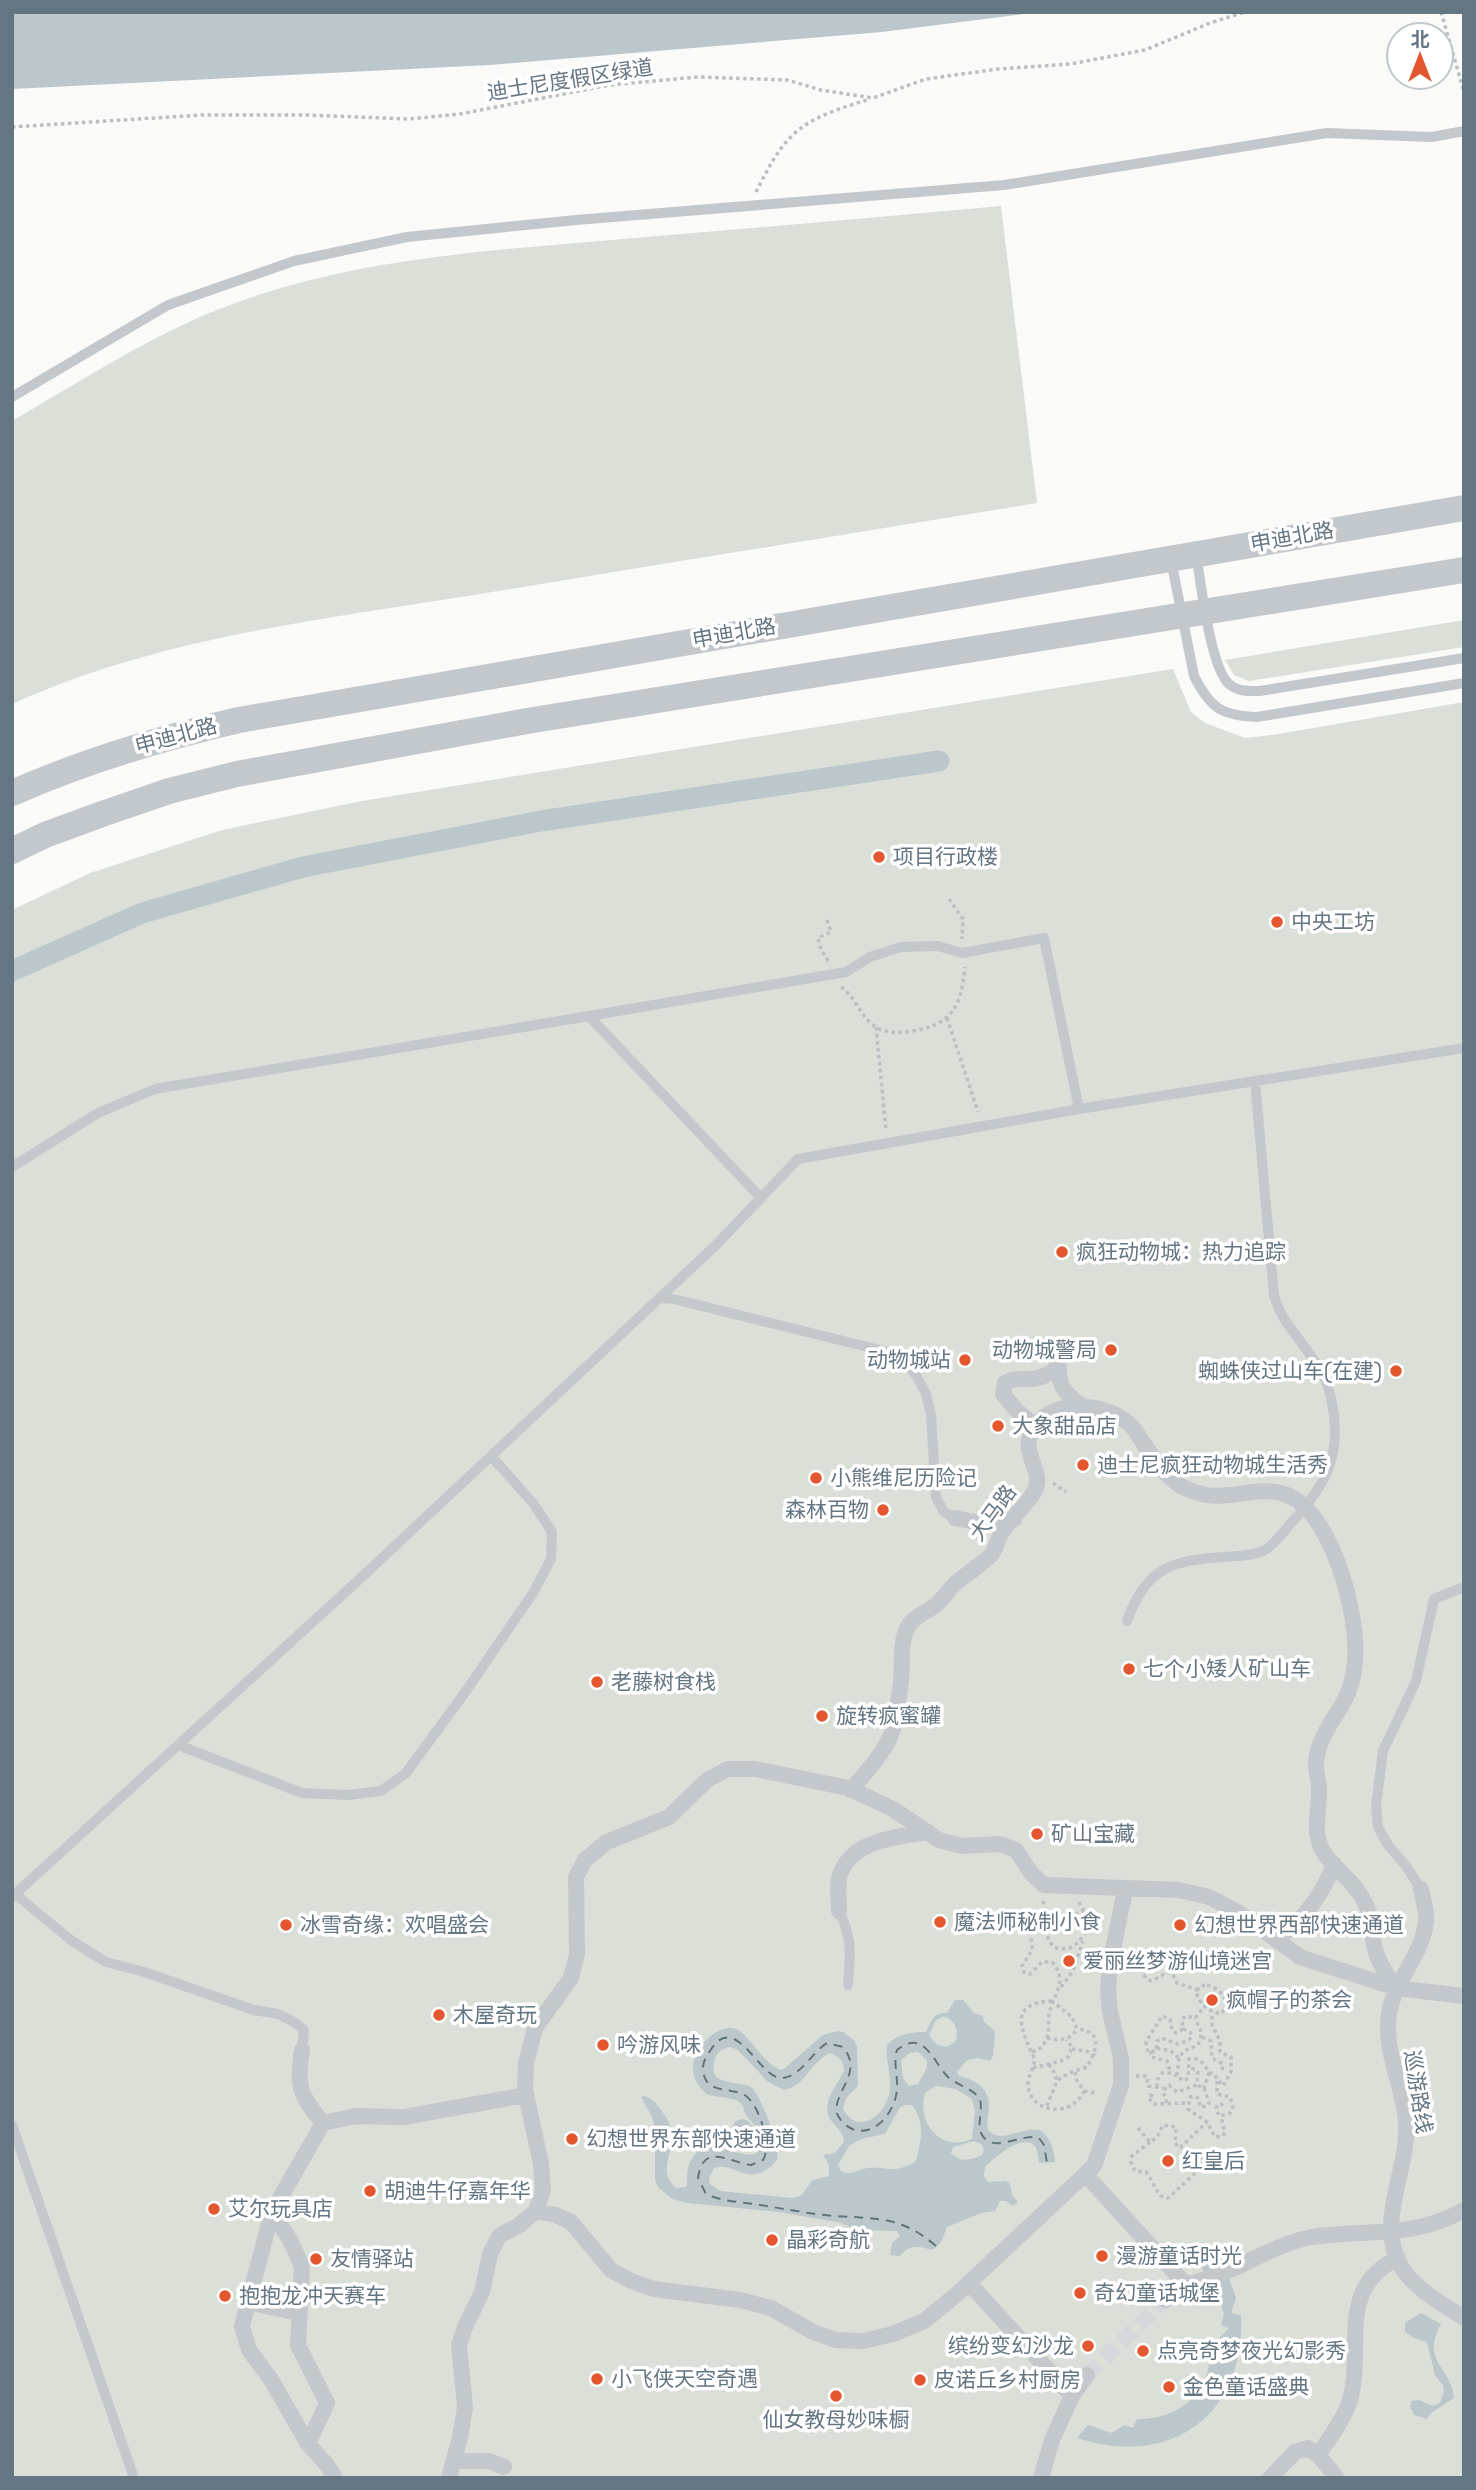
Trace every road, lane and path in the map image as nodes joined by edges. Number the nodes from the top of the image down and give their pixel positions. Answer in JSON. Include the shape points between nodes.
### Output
{"nodes":[{"id":1,"x":1245,"y":12,"type":"edge"},
{"id":2,"x":1441,"y":12,"type":"edge"},
{"id":3,"x":1464,"y":92,"type":"edge"},
{"id":4,"x":873,"y":98,"type":"junction"},
{"id":5,"x":12,"y":127,"type":"edge"},
{"id":6,"x":1464,"y":131,"type":"edge"},
{"id":7,"x":748,"y":206,"type":"junction"},
{"id":8,"x":12,"y":397,"type":"edge"},
{"id":9,"x":1464,"y":508,"type":"edge"},
{"id":10,"x":1183,"y":556,"type":"junction"},
{"id":11,"x":1464,"y":570,"type":"edge"},
{"id":12,"x":1194,"y":614,"type":"junction"},
{"id":13,"x":1464,"y":658,"type":"edge"},
{"id":14,"x":1464,"y":684,"type":"edge"},
{"id":15,"x":12,"y":793,"type":"edge"},
{"id":16,"x":12,"y":851,"type":"edge"},
{"id":17,"x":950,"y":899,"type":"dead end"},
{"id":18,"x":827,"y":920,"type":"dead end"},
{"id":19,"x":962,"y":953,"type":"junction"},
{"id":20,"x":837,"y":973,"type":"junction"},
{"id":21,"x":589,"y":1016,"type":"junction"},
{"id":22,"x":876,"y":1027,"type":"junction"},
{"id":23,"x":1464,"y":1048,"type":"edge"},
{"id":24,"x":1255,"y":1081,"type":"junction"},
{"id":25,"x":1079,"y":1109,"type":"junction"},
{"id":26,"x":887,"y":1143,"type":"junction"},
{"id":27,"x":12,"y":1167,"type":"edge"},
{"id":28,"x":761,"y":1198,"type":"junction"},
{"id":29,"x":660,"y":1298,"type":"junction"},
{"id":30,"x":1084,"y":1407,"type":"junction"},
{"id":31,"x":1035,"y":1426,"type":"junction"},
{"id":32,"x":491,"y":1456,"type":"junction"},
{"id":33,"x":1306,"y":1507,"type":"junction"},
{"id":34,"x":955,"y":1518,"type":"joint"},
{"id":35,"x":1014,"y":1519,"type":"junction"},
{"id":36,"x":1464,"y":1587,"type":"edge"},
{"id":37,"x":1126,"y":1621,"type":"dead end"},
{"id":38,"x":178,"y":1745,"type":"junction"},
{"id":39,"x":851,"y":1790,"type":"junction"},
{"id":40,"x":928,"y":1832,"type":"junction"},
{"id":41,"x":1334,"y":1864,"type":"junction"},
{"id":42,"x":1044,"y":1885,"type":"junction"},
{"id":43,"x":1421,"y":1889,"type":"joint"},
{"id":44,"x":1125,"y":1890,"type":"junction"},
{"id":45,"x":14,"y":1896,"type":"edge"},
{"id":46,"x":839,"y":1911,"type":"joint"},
{"id":47,"x":1083,"y":1911,"type":"dead end"},
{"id":48,"x":1091,"y":1922,"type":"dead end"},
{"id":49,"x":1083,"y":1939,"type":"junction"},
{"id":50,"x":1276,"y":1940,"type":"junction"},
{"id":51,"x":848,"y":1985,"type":"dead end"},
{"id":52,"x":1060,"y":1988,"type":"junction"},
{"id":53,"x":1396,"y":1988,"type":"junction"},
{"id":54,"x":1464,"y":1996,"type":"edge"},
{"id":55,"x":1052,"y":2001,"type":"junction"},
{"id":56,"x":1204,"y":2007,"type":"junction"},
{"id":57,"x":1212,"y":2012,"type":"junction"},
{"id":58,"x":1195,"y":2018,"type":"junction"},
{"id":59,"x":1077,"y":2029,"type":"junction"},
{"id":60,"x":1183,"y":2029,"type":"junction"},
{"id":61,"x":1202,"y":2037,"type":"junction"},
{"id":62,"x":1046,"y":2038,"type":"junction"},
{"id":63,"x":1066,"y":2039,"type":"junction"},
{"id":64,"x":1157,"y":2048,"type":"junction"},
{"id":65,"x":1072,"y":2049,"type":"junction"},
{"id":66,"x":302,"y":2050,"type":"joint"},
{"id":67,"x":1151,"y":2051,"type":"junction"},
{"id":68,"x":1032,"y":2052,"type":"junction"},
{"id":69,"x":1095,"y":2055,"type":"junction"},
{"id":70,"x":1179,"y":2058,"type":"junction"},
{"id":71,"x":1049,"y":2065,"type":"junction"},
{"id":72,"x":1034,"y":2068,"type":"junction"},
{"id":73,"x":1189,"y":2068,"type":"junction"},
{"id":74,"x":1075,"y":2071,"type":"junction"},
{"id":75,"x":1223,"y":2071,"type":"dead end"},
{"id":76,"x":1169,"y":2073,"type":"junction"},
{"id":77,"x":1209,"y":2074,"type":"junction"},
{"id":78,"x":1121,"y":2077,"type":"junction"},
{"id":79,"x":1177,"y":2077,"type":"junction"},
{"id":80,"x":1217,"y":2078,"type":"junction"},
{"id":81,"x":1058,"y":2080,"type":"junction"},
{"id":82,"x":1198,"y":2085,"type":"junction"},
{"id":83,"x":1157,"y":2087,"type":"junction"},
{"id":84,"x":1163,"y":2088,"type":"junction"},
{"id":85,"x":1204,"y":2088,"type":"junction"},
{"id":86,"x":1084,"y":2091,"type":"junction"},
{"id":87,"x":1095,"y":2093,"type":"dead end"},
{"id":88,"x":526,"y":2095,"type":"junction"},
{"id":89,"x":1153,"y":2096,"type":"dead end"},
{"id":90,"x":1167,"y":2103,"type":"junction"},
{"id":91,"x":1188,"y":2103,"type":"junction"},
{"id":92,"x":1223,"y":2106,"type":"dead end"},
{"id":93,"x":1046,"y":2107,"type":"junction"},
{"id":94,"x":1221,"y":2117,"type":"junction"},
{"id":95,"x":1207,"y":2122,"type":"junction"},
{"id":96,"x":323,"y":2123,"type":"junction"},
{"id":97,"x":12,"y":2125,"type":"edge"},
{"id":98,"x":1138,"y":2128,"type":"dead end"},
{"id":99,"x":1150,"y":2142,"type":"junction"},
{"id":100,"x":1180,"y":2148,"type":"junction"},
{"id":101,"x":1085,"y":2174,"type":"junction"},
{"id":102,"x":1464,"y":2210,"type":"edge"},
{"id":103,"x":536,"y":2211,"type":"junction"},
{"id":104,"x":272,"y":2212,"type":"junction"},
{"id":105,"x":1392,"y":2233,"type":"junction"},
{"id":106,"x":1398,"y":2258,"type":"junction"},
{"id":107,"x":969,"y":2283,"type":"junction"},
{"id":108,"x":1186,"y":2285,"type":"junction"},
{"id":109,"x":1165,"y":2300,"type":"tunnel mouth"},
{"id":110,"x":248,"y":2302,"type":"junction"},
{"id":111,"x":298,"y":2313,"type":"junction"},
{"id":112,"x":1464,"y":2318,"type":"edge"},
{"id":113,"x":1087,"y":2375,"type":"tunnel mouth"},
{"id":114,"x":1072,"y":2396,"type":"junction"},
{"id":115,"x":308,"y":2444,"type":"junction"},
{"id":116,"x":1318,"y":2455,"type":"junction"},
{"id":117,"x":454,"y":2460,"type":"junction"},
{"id":118,"x":505,"y":2468,"type":"dead end"},
{"id":119,"x":134,"y":2478,"type":"edge"},
{"id":120,"x":335,"y":2478,"type":"edge"},
{"id":121,"x":449,"y":2478,"type":"edge"},
{"id":122,"x":1041,"y":2478,"type":"edge"},
{"id":123,"x":1270,"y":2478,"type":"edge"},
{"id":124,"x":1337,"y":2478,"type":"edge"}],
"edges":[{"from":1,"to":4,"type":"path","name":"迪士尼度假区绿道","via":[[1145,50],[1070,64],[926,79]]},
{"from":2,"to":3,"type":"path"},
{"from":4,"to":5,"type":"path","name":"迪士尼度假区绿道","via":[[787,80],[698,78],[610,85],[460,114],[409,119],[201,115]]},
{"from":4,"to":7,"type":"path","via":[[796,132],[774,158]]},
{"from":6,"to":7,"type":"lane","via":[[1432,137],[1327,133],[1004,185]]},
{"from":7,"to":8,"type":"lane","via":[[407,237],[294,261],[168,306]]},
{"from":9,"to":10,"type":"street","name":"申迪北路"},
{"from":10,"to":12,"type":"lane"},
{"from":10,"to":12,"type":"lane"},
{"from":10,"to":15,"type":"street","name":"申迪北路","via":[[239,720],[134,747]]},
{"from":11,"to":12,"type":"street"},
{"from":12,"to":13,"type":"lane","via":[[1217,666],[1231,686],[1244,691]]},
{"from":12,"to":14,"type":"lane","via":[[1194,676],[1203,694],[1234,716],[1257,717]]},
{"from":12,"to":16,"type":"street","via":[[527,721],[237,774],[169,791]]},
{"from":17,"to":19,"type":"path","via":[[962,919]]},
{"from":18,"to":20,"type":"path","via":[[831,932],[818,938]]},
{"from":19,"to":20,"type":"lane","via":[[937,946],[901,947]]},
{"from":19,"to":22,"type":"path","via":[[965,964],[959,997],[943,1023],[904,1032]]},
{"from":19,"to":25,"type":"lane","via":[[1044,938]]},
{"from":20,"to":21,"type":"lane"},
{"from":20,"to":22,"type":"path","via":[[840,987]]},
{"from":21,"to":27,"type":"lane","via":[[155,1089],[97,1113]]},
{"from":21,"to":28,"type":"lane"},
{"from":22,"to":26,"type":"path"},
{"from":23,"to":24,"type":"lane"},
{"from":24,"to":25,"type":"lane"},
{"from":24,"to":33,"type":"lane","via":[[1274,1296],[1284,1319],[1318,1366],[1331,1395],[1335,1422],[1332,1464]]},
{"from":25,"to":26,"type":"lane"},
{"from":26,"to":28,"type":"lane","via":[[799,1159]]},
{"from":28,"to":29,"type":"lane"},
{"from":29,"to":32,"type":"lane"},
{"from":29,"to":34,"type":"lane","via":[[903,1359],[926,1394],[936,1497],[943,1512]]},
{"from":30,"to":31,"type":"street","via":[[1065,1408]]},
{"from":30,"to":31,"type":"street","via":[[1062,1390],[1058,1361],[1045,1377],[1014,1378],[1005,1383],[1003,1394]]},
{"from":30,"to":33,"type":"street","via":[[1107,1410],[1130,1423],[1156,1462],[1188,1489],[1209,1495],[1275,1491]]},
{"from":31,"to":35,"type":"street","name":"大马路","via":[[1027,1443],[1037,1489]]},
{"from":32,"to":38,"type":"lane"},
{"from":32,"to":38,"type":"lane","via":[[552,1532],[551,1559],[533,1593],[406,1773],[381,1791],[302,1793]]},
{"from":33,"to":37,"type":"lane","via":[[1267,1549],[1244,1556],[1188,1560],[1152,1576],[1140,1589]]},
{"from":33,"to":41,"type":"street","via":[[1332,1549],[1353,1624],[1355,1666],[1348,1693],[1319,1745],[1316,1765],[1317,1838]]},
{"from":34,"to":35,"type":"street","via":[[975,1522]]},
{"from":35,"to":39,"type":"street","name":"大马路","via":[[1002,1531],[994,1552],[907,1627],[891,1734]]},
{"from":36,"to":43,"type":"lane","via":[[1434,1599],[1416,1681],[1383,1751],[1378,1827]]},
{"from":38,"to":45,"type":"lane"},
{"from":39,"to":40,"type":"street"},
{"from":39,"to":88,"type":"street","via":[[754,1769],[728,1769],[707,1780],[669,1817],[607,1842],[585,1860],[576,1877],[577,1954],[571,1978],[535,2028],[526,2063]]},
{"from":40,"to":42,"type":"street","via":[[962,1846],[1000,1844],[1016,1850]]},
{"from":40,"to":46,"type":"street","via":[[873,1843],[856,1852],[841,1872]]},
{"from":41,"to":50,"type":"street","via":[[1314,1902],[1292,1929]]},
{"from":41,"to":53,"type":"street","via":[[1358,1889],[1369,1909],[1375,1950]]},
{"from":42,"to":44,"type":"street"},
{"from":42,"to":47,"type":"path","via":[[1047,1913],[1068,1918]]},
{"from":43,"to":53,"type":"street","name":"巡游路线","via":[[1427,1918],[1412,1962]]},
{"from":44,"to":50,"type":"street","via":[[1179,1890],[1209,1897]]},
{"from":44,"to":78,"type":"street","via":[[1108,1991]]},
{"from":45,"to":66,"type":"lane","via":[[106,1962],[294,2022],[304,2030]]},
{"from":46,"to":51,"type":"lane","via":[[851,1945]]},
{"from":48,"to":49,"type":"path"},
{"from":49,"to":52,"type":"path","via":[[1073,1971]]},
{"from":49,"to":52,"type":"path","via":[[1059,1949],[1040,1930],[1031,1933],[1032,1950],[1022,1966],[1024,1972],[1030,1974],[1042,1962],[1052,1962]]},
{"from":50,"to":53,"type":"street","via":[[1300,1957]]},
{"from":52,"to":55,"type":"path"},
{"from":53,"to":54,"type":"street"},
{"from":53,"to":105,"type":"street","name":"巡游路线","via":[[1388,2037],[1406,2123]]},
{"from":55,"to":59,"type":"path","via":[[1072,2017]]},
{"from":55,"to":62,"type":"path"},
{"from":55,"to":68,"type":"path","via":[[1026,2007],[1021,2015],[1024,2038]]},
{"from":56,"to":57,"type":"path"},
{"from":56,"to":57,"type":"path","via":[[1196,1992],[1200,1986],[1221,1991],[1226,2008],[1221,2014]]},
{"from":56,"to":58,"type":"path"},
{"from":57,"to":80,"type":"path","via":[[1220,2052],[1232,2061],[1225,2085]]},
{"from":58,"to":60,"type":"path","via":[[1182,2019]]},
{"from":58,"to":61,"type":"path"},
{"from":59,"to":63,"type":"path"},
{"from":59,"to":69,"type":"path","via":[[1093,2033]]},
{"from":60,"to":64,"type":"path","via":[[1190,2032],[1189,2039],[1178,2044],[1161,2038]]},
{"from":60,"to":67,"type":"path","via":[[1176,2033],[1170,2019],[1162,2016],[1146,2042]]},
{"from":61,"to":70,"type":"path"},
{"from":61,"to":75,"type":"path","via":[[1211,2041],[1212,2058],[1223,2064]]},
{"from":62,"to":63,"type":"path"},
{"from":62,"to":68,"type":"path","via":[[1039,2050]]},
{"from":63,"to":65,"type":"path"},
{"from":64,"to":67,"type":"path"},
{"from":64,"to":70,"type":"path"},
{"from":65,"to":69,"type":"path"},
{"from":65,"to":71,"type":"path","via":[[1068,2057]]},
{"from":66,"to":96,"type":"street","via":[[298,2082],[302,2096]]},
{"from":67,"to":76,"type":"path","via":[[1151,2057],[1167,2061]]},
{"from":68,"to":72,"type":"path"},
{"from":69,"to":74,"type":"path","via":[[1087,2067]]},
{"from":70,"to":79,"type":"path"},
{"from":71,"to":72,"type":"path"},
{"from":71,"to":81,"type":"path"},
{"from":72,"to":93,"type":"path","via":[[1028,2082],[1031,2095]]},
{"from":73,"to":77,"type":"path","via":[[1189,2059],[1200,2060]]},
{"from":73,"to":79,"type":"path","via":[[1184,2081]]},
{"from":73,"to":82,"type":"path","via":[[1198,2072]]},
{"from":74,"to":81,"type":"path"},
{"from":74,"to":86,"type":"path"},
{"from":76,"to":79,"type":"path"},
{"from":76,"to":83,"type":"path","via":[[1158,2076]]},
{"from":77,"to":80,"type":"path"},
{"from":77,"to":85,"type":"path"},
{"from":78,"to":83,"type":"path","via":[[1147,2076],[1148,2086]]},
{"from":78,"to":101,"type":"street","via":[[1101,2149]]},
{"from":80,"to":94,"type":"path","via":[[1217,2094],[1230,2097],[1233,2106]]},
{"from":81,"to":93,"type":"path"},
{"from":82,"to":84,"type":"path","via":[[1177,2092],[1169,2085]]},
{"from":82,"to":85,"type":"path"},
{"from":83,"to":84,"type":"path"},
{"from":84,"to":90,"type":"path"},
{"from":85,"to":91,"type":"path","via":[[1208,2106],[1200,2107],[1195,2096]]},
{"from":86,"to":87,"type":"path"},
{"from":86,"to":93,"type":"path","via":[[1075,2105],[1066,2109]]},
{"from":88,"to":96,"type":"street","via":[[403,2117],[356,2116]]},
{"from":88,"to":103,"type":"street","via":[[541,2164],[543,2190]]},
{"from":89,"to":90,"type":"path","via":[[1149,2098],[1153,2104]]},
{"from":90,"to":91,"type":"path"},
{"from":91,"to":95,"type":"path","via":[[1188,2109]]},
{"from":92,"to":94,"type":"path","via":[[1216,2108]]},
{"from":94,"to":95,"type":"path","via":[[1225,2132],[1219,2137],[1212,2134]]},
{"from":95,"to":100,"type":"path"},
{"from":96,"to":104,"type":"street"},
{"from":97,"to":119,"type":"lane"},
{"from":98,"to":99,"type":"path"},
{"from":99,"to":100,"type":"path","via":[[1163,2125],[1171,2125],[1176,2127],[1175,2143]]},
{"from":99,"to":100,"type":"path","via":[[1131,2162],[1135,2171],[1146,2172],[1164,2198],[1202,2166],[1202,2155]]},
{"from":101,"to":107,"type":"street"},
{"from":101,"to":108,"type":"street"},
{"from":102,"to":105,"type":"street","via":[[1420,2228]]},
{"from":103,"to":107,"type":"street","via":[[571,2222],[611,2270],[631,2281],[771,2308],[836,2340],[863,2341],[924,2321]]},
{"from":103,"to":117,"type":"street","via":[[499,2236],[459,2345],[465,2407]]},
{"from":104,"to":110,"type":"street"},
{"from":104,"to":111,"type":"street","via":[[302,2266]]},
{"from":105,"to":106,"type":"street","name":"巡游路线"},
{"from":105,"to":108,"type":"street","via":[[1311,2238]]},
{"from":106,"to":112,"type":"street","name":"巡游路线","via":[[1420,2291]]},
{"from":106,"to":116,"type":"street","via":[[1372,2277],[1360,2296],[1349,2404]]},
{"from":107,"to":114,"type":"street"},
{"from":108,"to":109,"type":"street"},
{"from":110,"to":111,"type":"street"},
{"from":110,"to":115,"type":"street","via":[[242,2326],[249,2350]]},
{"from":111,"to":115,"type":"street","via":[[298,2345],[327,2403]]},
{"from":113,"to":114,"type":"street"},
{"from":114,"to":122,"type":"street"},
{"from":115,"to":120,"type":"street"},
{"from":116,"to":123,"type":"street","via":[[1308,2448],[1295,2452]]},
{"from":116,"to":124,"type":"street"},
{"from":117,"to":118,"type":"street","via":[[489,2461]]},
{"from":117,"to":121,"type":"street"}]}
